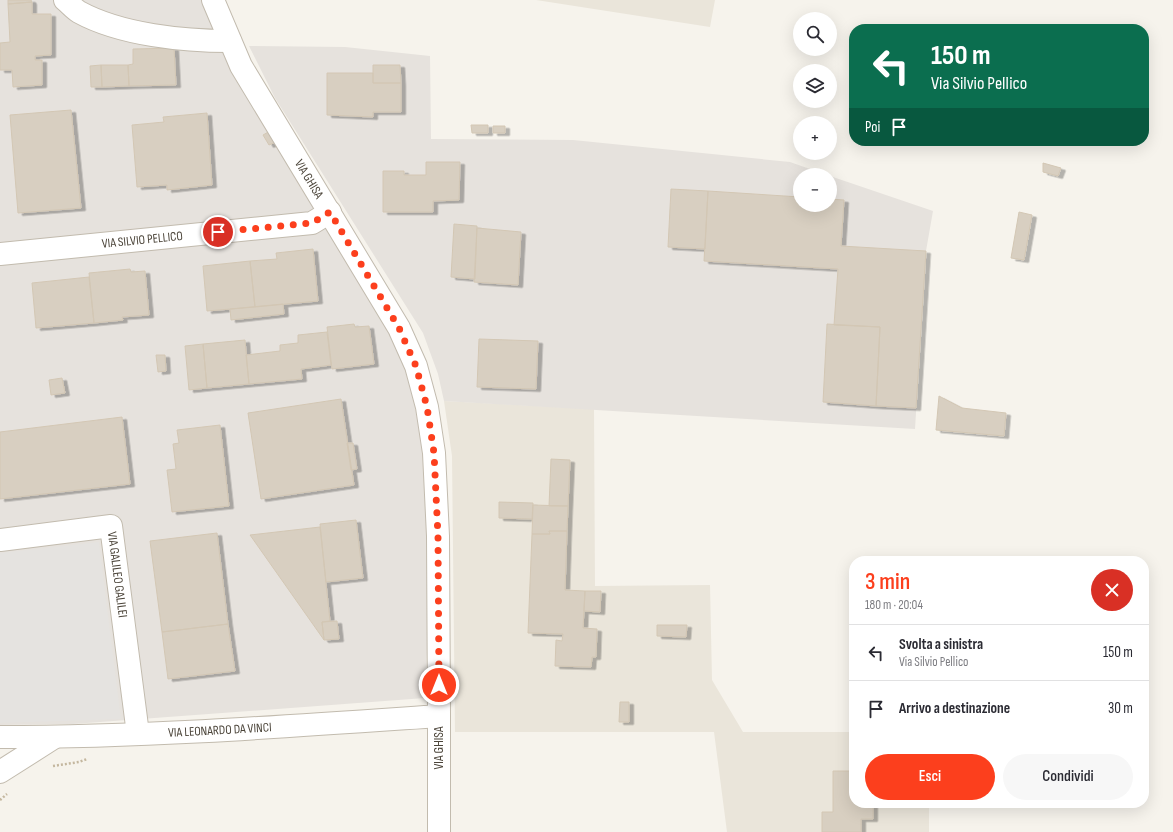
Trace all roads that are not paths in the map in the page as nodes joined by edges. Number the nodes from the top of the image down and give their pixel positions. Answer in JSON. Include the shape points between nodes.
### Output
{"nodes":[{"id":1,"x":66,"y":0,"type":"edge"},
{"id":2,"x":213,"y":0,"type":"edge"},
{"id":3,"x":230,"y":41,"type":"junction"},
{"id":4,"x":330,"y":212,"type":"junction"},
{"id":5,"x":0,"y":254,"type":"edge"},
{"id":6,"x":0,"y":540,"type":"edge"},
{"id":7,"x":439,"y":716,"type":"junction"},
{"id":8,"x":138,"y":734,"type":"junction"},
{"id":9,"x":0,"y":737,"type":"edge"},
{"id":10,"x":55,"y":737,"type":"junction"},
{"id":11,"x":0,"y":772,"type":"edge"},
{"id":12,"x":439,"y":832,"type":"edge"}],
"edges":[{"from":1,"to":3,"type":"street","via":[[79,12],[120,29],[196,41]]},
{"from":2,"to":3,"type":"street","name":"VIA GHISA"},
{"from":3,"to":4,"type":"street","name":"VIA GHISA","via":[[241,66]]},
{"from":4,"to":5,"type":"street","name":"VIA SILVIO PELLICO","via":[[312,223]]},
{"from":4,"to":7,"type":"street","name":"VIA GHISA","via":[[399,328],[416,366],[427,407],[434,453],[438,536]]},
{"from":6,"to":8,"type":"street","name":"VIA GALILEO GALILEI","via":[[111,526]]},
{"from":7,"to":8,"type":"street","name":"VIA LEONARDO DA VINCI"},
{"from":7,"to":12,"type":"street","name":"VIA GHISA"},
{"from":8,"to":10,"type":"street","name":"VIA LEONARDO DA VINCI"},
{"from":9,"to":10,"type":"street","name":"VIA LEONARDO DA VINCI"},
{"from":10,"to":11,"type":"street"}]}
